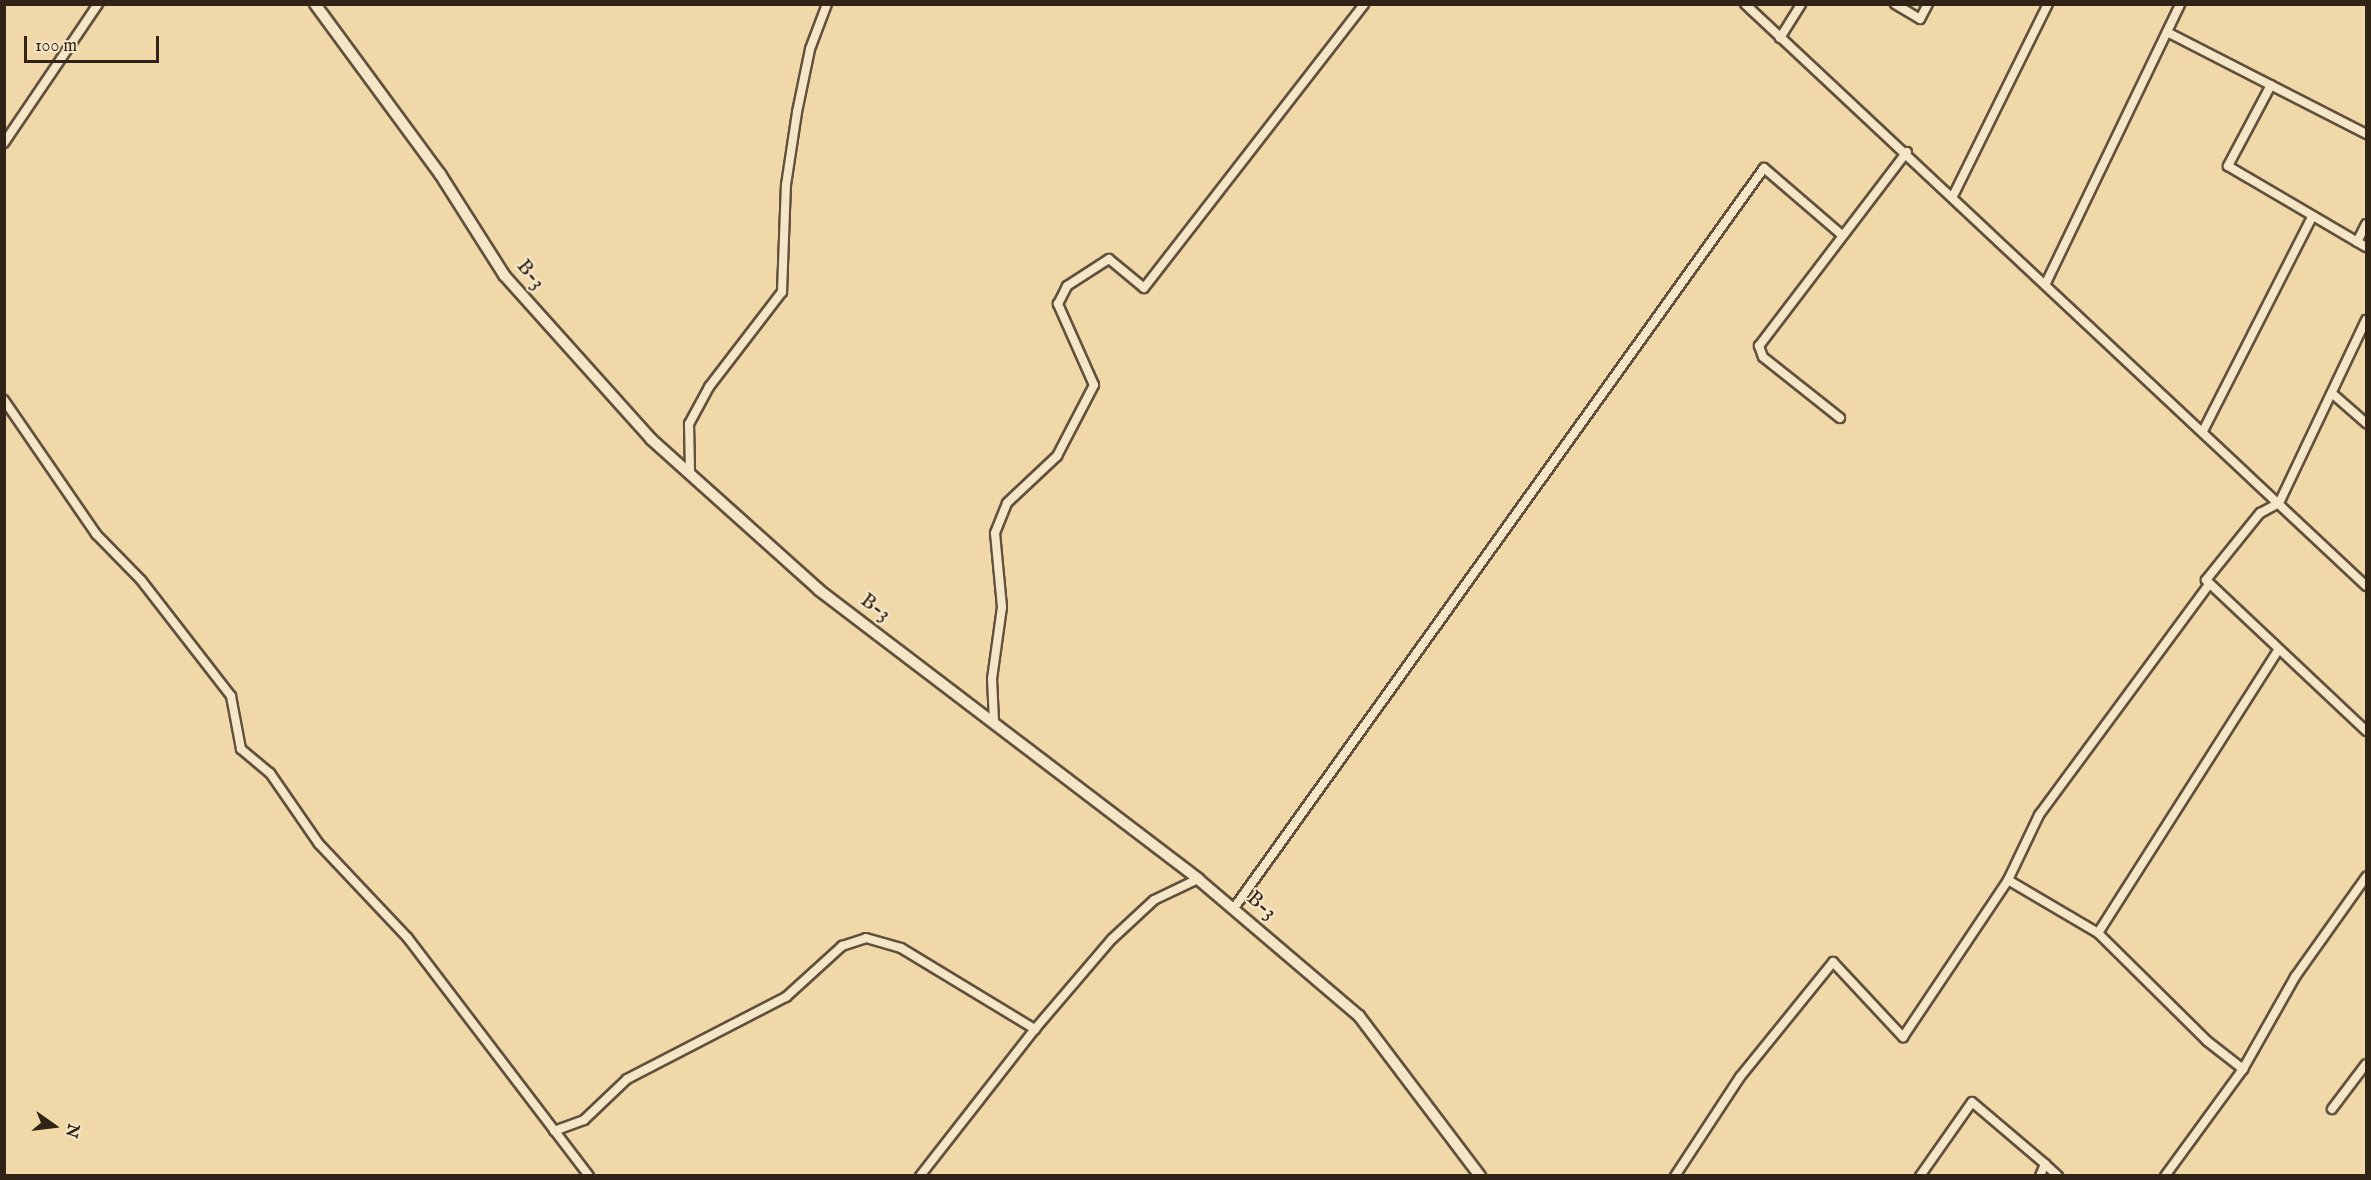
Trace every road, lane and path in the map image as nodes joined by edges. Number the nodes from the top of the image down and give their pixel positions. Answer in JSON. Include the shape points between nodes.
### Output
{"nodes":[{"id":1,"x":98,"y":4,"type":"edge"},
{"id":2,"x":315,"y":4,"type":"edge"},
{"id":3,"x":827,"y":4,"type":"edge"},
{"id":4,"x":1365,"y":4,"type":"edge"},
{"id":5,"x":1745,"y":4,"type":"edge"},
{"id":6,"x":1801,"y":4,"type":"edge"},
{"id":7,"x":1895,"y":4,"type":"edge"},
{"id":8,"x":1928,"y":4,"type":"edge"},
{"id":9,"x":2048,"y":4,"type":"edge"},
{"id":10,"x":2180,"y":4,"type":"edge"},
{"id":11,"x":2167,"y":32,"type":"junction"},
{"id":12,"x":1780,"y":38,"type":"junction"},
{"id":13,"x":2271,"y":85,"type":"junction"},
{"id":14,"x":2367,"y":134,"type":"edge"},
{"id":15,"x":4,"y":143,"type":"edge"},
{"id":16,"x":1908,"y":152,"type":"junction"},
{"id":17,"x":1954,"y":194,"type":"junction"},
{"id":18,"x":2312,"y":217,"type":"junction"},
{"id":19,"x":2367,"y":224,"type":"edge"},
{"id":20,"x":1842,"y":235,"type":"junction"},
{"id":21,"x":2357,"y":242,"type":"junction"},
{"id":22,"x":2367,"y":247,"type":"edge"},
{"id":23,"x":2046,"y":283,"type":"junction"},
{"id":24,"x":2367,"y":320,"type":"edge"},
{"id":25,"x":2334,"y":395,"type":"junction"},
{"id":26,"x":4,"y":400,"type":"edge"},
{"id":27,"x":1840,"y":418,"type":"dead end"},
{"id":28,"x":2367,"y":423,"type":"edge"},
{"id":29,"x":2204,"y":431,"type":"junction"},
{"id":30,"x":690,"y":471,"type":"junction"},
{"id":31,"x":2279,"y":503,"type":"junction"},
{"id":32,"x":2208,"y":586,"type":"junction"},
{"id":33,"x":2367,"y":586,"type":"edge"},
{"id":34,"x":2278,"y":650,"type":"junction"},
{"id":35,"x":994,"y":721,"type":"junction"},
{"id":36,"x":2367,"y":731,"type":"edge"},
{"id":37,"x":2367,"y":877,"type":"edge"},
{"id":38,"x":1198,"y":879,"type":"junction"},
{"id":39,"x":2008,"y":880,"type":"junction"},
{"id":40,"x":1234,"y":908,"type":"junction"},
{"id":41,"x":2098,"y":933,"type":"junction"},
{"id":42,"x":1035,"y":1029,"type":"junction"},
{"id":43,"x":2367,"y":1064,"type":"edge"},
{"id":44,"x":2243,"y":1069,"type":"junction"},
{"id":45,"x":2332,"y":1109,"type":"dead end"},
{"id":46,"x":554,"y":1131,"type":"junction"},
{"id":47,"x":2045,"y":1164,"type":"junction"},
{"id":48,"x":589,"y":1176,"type":"edge"},
{"id":49,"x":920,"y":1176,"type":"edge"},
{"id":50,"x":1480,"y":1176,"type":"edge"},
{"id":51,"x":1675,"y":1176,"type":"edge"},
{"id":52,"x":1920,"y":1176,"type":"edge"},
{"id":53,"x":2040,"y":1176,"type":"edge"},
{"id":54,"x":2058,"y":1176,"type":"edge"},
{"id":55,"x":2165,"y":1176,"type":"edge"}],
"edges":[{"from":1,"to":15,"type":"street"},
{"from":2,"to":30,"type":"main road","name":"B-3","via":[[440,174],[504,275],[583,368]]},
{"from":3,"to":30,"type":"street","via":[[810,49],[797,112],[786,185],[782,292],[709,387],[689,424]]},
{"from":4,"to":35,"type":"street","via":[[1144,288],[1109,260],[1067,286],[1058,304],[1094,385],[1057,456],[1007,503],[995,533],[1002,607],[992,679]]},
{"from":5,"to":12,"type":"street"},
{"from":6,"to":12,"type":"street"},
{"from":7,"to":8,"type":"street","via":[[1920,19]]},
{"from":9,"to":17,"type":"street"},
{"from":10,"to":11,"type":"street"},
{"from":11,"to":13,"type":"street"},
{"from":11,"to":23,"type":"street"},
{"from":12,"to":16,"type":"street"},
{"from":13,"to":14,"type":"street"},
{"from":13,"to":18,"type":"street","via":[[2228,166]]},
{"from":16,"to":17,"type":"street"},
{"from":16,"to":20,"type":"street"},
{"from":17,"to":23,"type":"street"},
{"from":18,"to":21,"type":"street"},
{"from":18,"to":29,"type":"street"},
{"from":19,"to":21,"type":"street"},
{"from":20,"to":27,"type":"street","via":[[1759,346],[1763,357]]},
{"from":20,"to":40,"type":"street","via":[[1764,168]]},
{"from":21,"to":22,"type":"street"},
{"from":23,"to":29,"type":"street"},
{"from":24,"to":25,"type":"street"},
{"from":25,"to":28,"type":"street"},
{"from":25,"to":31,"type":"street"},
{"from":26,"to":46,"type":"street","via":[[96,534],[141,580],[231,696],[241,749],[270,773],[319,844],[407,937]]},
{"from":29,"to":31,"type":"street"},
{"from":30,"to":35,"type":"main road","name":"B-3","via":[[819,590]]},
{"from":31,"to":32,"type":"street","via":[[2260,513],[2206,580]]},
{"from":31,"to":33,"type":"street"},
{"from":32,"to":34,"type":"street"},
{"from":32,"to":39,"type":"street","via":[[2039,815]]},
{"from":34,"to":36,"type":"street"},
{"from":34,"to":41,"type":"street"},
{"from":35,"to":38,"type":"main road","name":"B-3"},
{"from":37,"to":44,"type":"street","via":[[2295,977]]},
{"from":38,"to":40,"type":"main road","name":"B-3"},
{"from":38,"to":42,"type":"street","via":[[1154,900],[1112,939]]},
{"from":39,"to":41,"type":"street"},
{"from":39,"to":51,"type":"street","via":[[1903,1038],[1833,962],[1740,1077]]},
{"from":40,"to":50,"type":"main road","name":"B-3","via":[[1359,1016]]},
{"from":41,"to":44,"type":"street","via":[[2207,1041]]},
{"from":42,"to":46,"type":"street","via":[[900,948],[866,939],[842,945],[786,997],[627,1079],[584,1120]]},
{"from":42,"to":49,"type":"street"},
{"from":43,"to":45,"type":"street"},
{"from":44,"to":55,"type":"street"},
{"from":46,"to":48,"type":"street"},
{"from":47,"to":52,"type":"street","via":[[1972,1102]]},
{"from":47,"to":53,"type":"street"},
{"from":47,"to":54,"type":"street"}]}
